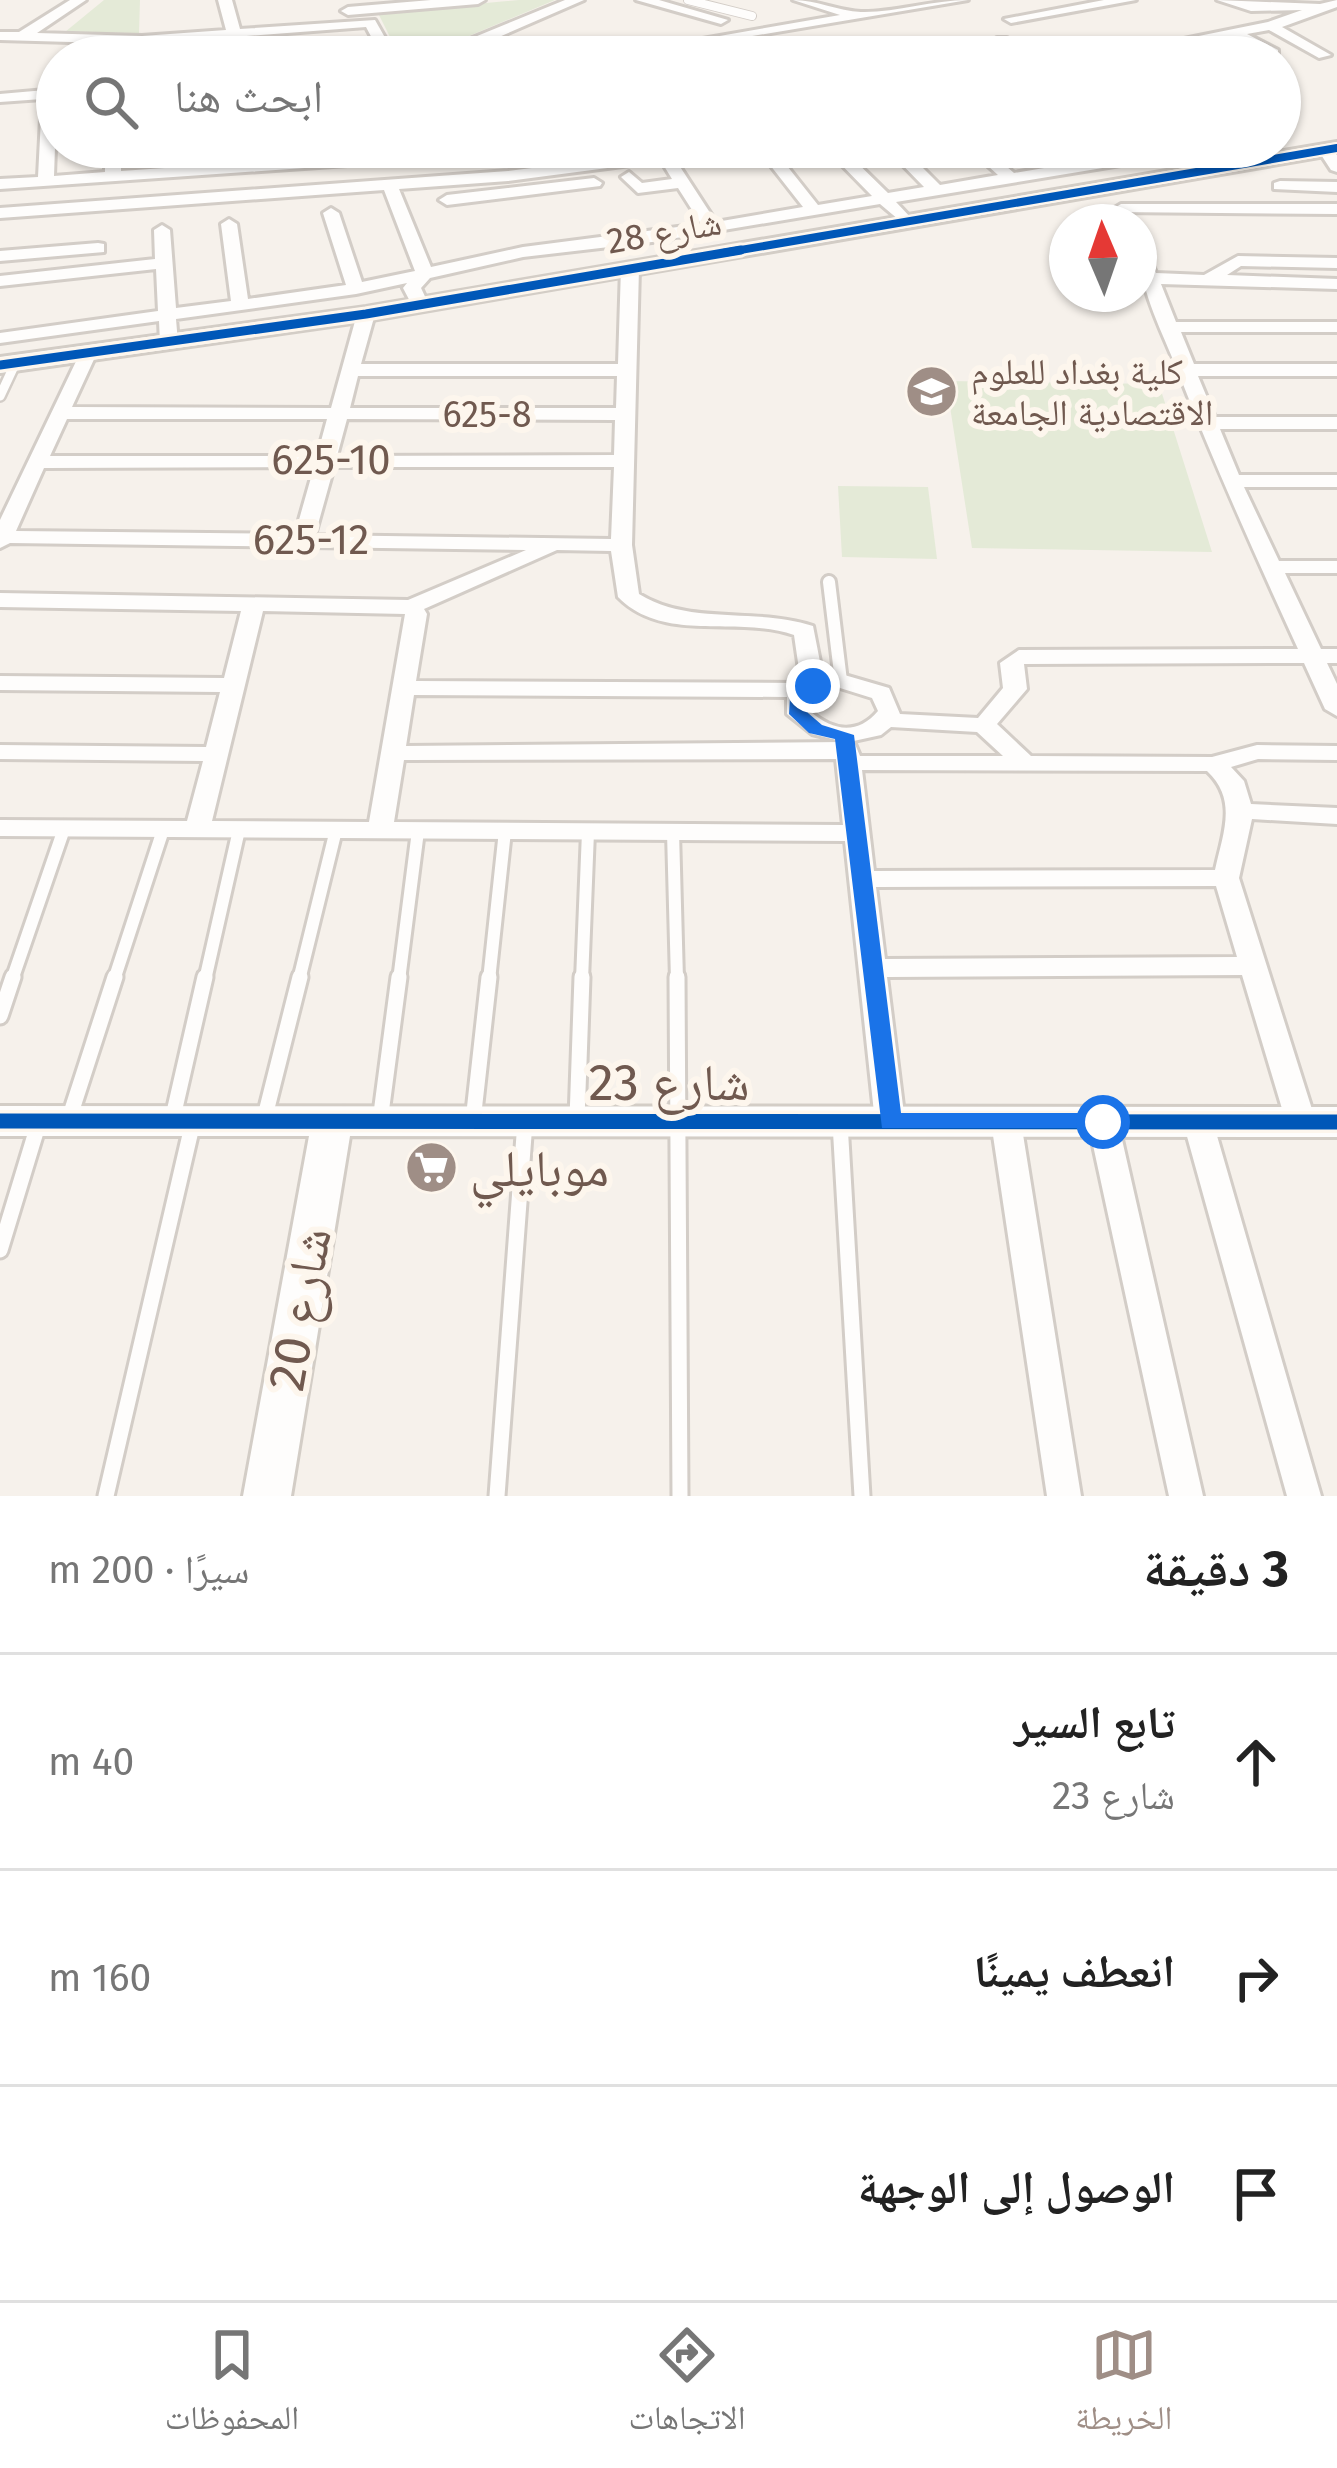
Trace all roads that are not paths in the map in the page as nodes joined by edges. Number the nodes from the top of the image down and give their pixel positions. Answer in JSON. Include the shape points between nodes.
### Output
{"nodes":[{"id":1,"x":79,"y":0,"type":"edge"},
{"id":2,"x":225,"y":0,"type":"edge"},
{"id":3,"x":478,"y":0,"type":"edge"},
{"id":4,"x":577,"y":0,"type":"edge"},
{"id":5,"x":643,"y":0,"type":"edge"},
{"id":6,"x":688,"y":0,"type":"edge"},
{"id":7,"x":800,"y":0,"type":"edge"},
{"id":8,"x":866,"y":0,"type":"edge"},
{"id":9,"x":961,"y":0,"type":"edge"},
{"id":10,"x":1129,"y":0,"type":"edge"},
{"id":11,"x":1224,"y":0,"type":"edge"},
{"id":12,"x":411,"y":3,"type":"edge"},
{"id":13,"x":345,"y":6,"type":"edge"},
{"id":14,"x":1332,"y":6,"type":"edge"},
{"id":15,"x":849,"y":13,"type":"junction"},
{"id":16,"x":752,"y":16,"type":"dead end"},
{"id":17,"x":1011,"y":19,"type":"dead end"},
{"id":18,"x":721,"y":20,"type":"dead end"},
{"id":19,"x":370,"y":23,"type":"junction"},
{"id":20,"x":1271,"y":26,"type":"junction"},
{"id":21,"x":234,"y":34,"type":"junction"},
{"id":22,"x":1236,"y":34,"type":"junction"},
{"id":23,"x":0,"y":36,"type":"edge"},
{"id":24,"x":192,"y":36,"type":"edge"},
{"id":25,"x":377,"y":36,"type":"edge"},
{"id":26,"x":490,"y":36,"type":"edge"},
{"id":27,"x":749,"y":36,"type":"edge"},
{"id":28,"x":1224,"y":36,"type":"edge"},
{"id":29,"x":1240,"y":36,"type":"edge"},
{"id":30,"x":1289,"y":36,"type":"edge"},
{"id":31,"x":21,"y":37,"type":"junction"},
{"id":32,"x":36,"y":38,"type":"edge"},
{"id":33,"x":1301,"y":42,"type":"edge"},
{"id":34,"x":1324,"y":55,"type":"dead end"},
{"id":35,"x":36,"y":95,"type":"edge"},
{"id":36,"x":0,"y":98,"type":"edge"},
{"id":37,"x":1334,"y":155,"type":"edge"},
{"id":38,"x":1301,"y":159,"type":"edge"},
{"id":39,"x":46,"y":168,"type":"edge"},
{"id":40,"x":113,"y":168,"type":"edge"},
{"id":41,"x":182,"y":168,"type":"edge"},
{"id":42,"x":263,"y":168,"type":"edge"},
{"id":43,"x":423,"y":168,"type":"edge"},
{"id":44,"x":600,"y":168,"type":"edge"},
{"id":45,"x":673,"y":168,"type":"edge"},
{"id":46,"x":781,"y":168,"type":"edge"},
{"id":47,"x":853,"y":168,"type":"edge"},
{"id":48,"x":914,"y":168,"type":"edge"},
{"id":49,"x":999,"y":168,"type":"edge"},
{"id":50,"x":1075,"y":168,"type":"edge"},
{"id":51,"x":1234,"y":168,"type":"edge"},
{"id":52,"x":182,"y":173,"type":"junction"},
{"id":53,"x":113,"y":177,"type":"junction"},
{"id":54,"x":629,"y":177,"type":"dead end"},
{"id":55,"x":1011,"y":178,"type":"junction"},
{"id":56,"x":46,"y":182,"type":"junction"},
{"id":57,"x":429,"y":182,"type":"junction"},
{"id":58,"x":594,"y":183,"type":"dead end"},
{"id":59,"x":683,"y":183,"type":"junction"},
{"id":60,"x":0,"y":184,"type":"edge"},
{"id":61,"x":513,"y":184,"type":"junction"},
{"id":62,"x":1111,"y":184,"type":"junction"},
{"id":63,"x":390,"y":186,"type":"junction"},
{"id":64,"x":1280,"y":186,"type":"dead end"},
{"id":65,"x":1337,"y":187,"type":"edge"},
{"id":66,"x":937,"y":190,"type":"junction"},
{"id":67,"x":884,"y":199,"type":"junction"},
{"id":68,"x":447,"y":200,"type":"dead end"},
{"id":69,"x":1119,"y":204,"type":"edge"},
{"id":70,"x":1337,"y":209,"type":"edge"},
{"id":71,"x":814,"y":210,"type":"junction"},
{"id":72,"x":0,"y":213,"type":"edge"},
{"id":73,"x":332,"y":213,"type":"dead end"},
{"id":74,"x":1157,"y":215,"type":"edge"},
{"id":75,"x":905,"y":220,"type":"junction"},
{"id":76,"x":229,"y":224,"type":"dead end"},
{"id":77,"x":711,"y":227,"type":"junction"},
{"id":78,"x":162,"y":230,"type":"dead end"},
{"id":79,"x":98,"y":248,"type":"dead end"},
{"id":80,"x":0,"y":256,"type":"edge"},
{"id":81,"x":163,"y":263,"type":"junction"},
{"id":82,"x":1337,"y":263,"type":"edge"},
{"id":83,"x":630,"y":268,"type":"junction"},
{"id":84,"x":424,"y":275,"type":"junction"},
{"id":85,"x":1157,"y":278,"type":"edge"},
{"id":86,"x":1210,"y":278,"type":"junction"},
{"id":87,"x":0,"y":281,"type":"edge"},
{"id":88,"x":1337,"y":284,"type":"edge"},
{"id":89,"x":356,"y":289,"type":"junction"},
{"id":90,"x":1157,"y":297,"type":"edge"},
{"id":91,"x":420,"y":304,"type":"junction"},
{"id":92,"x":240,"y":306,"type":"junction"},
{"id":93,"x":170,"y":314,"type":"junction"},
{"id":94,"x":366,"y":314,"type":"junction"},
{"id":95,"x":1168,"y":327,"type":"junction"},
{"id":96,"x":1337,"y":327,"type":"edge"},
{"id":97,"x":0,"y":338,"type":"edge"},
{"id":98,"x":169,"y":343,"type":"junction"},
{"id":99,"x":87,"y":355,"type":"junction"},
{"id":100,"x":7,"y":364,"type":"edge"},
{"id":101,"x":351,"y":370,"type":"junction"},
{"id":102,"x":629,"y":370,"type":"junction"},
{"id":103,"x":1186,"y":370,"type":"junction"},
{"id":104,"x":1337,"y":370,"type":"edge"},
{"id":105,"x":0,"y":396,"type":"edge"},
{"id":106,"x":60,"y":413,"type":"junction"},
{"id":107,"x":339,"y":414,"type":"junction"},
{"id":108,"x":627,"y":414,"type":"junction"},
{"id":109,"x":1208,"y":423,"type":"junction"},
{"id":110,"x":1337,"y":423,"type":"edge"},
{"id":111,"x":326,"y":458,"type":"junction"},
{"id":112,"x":38,"y":461,"type":"junction"},
{"id":113,"x":625,"y":461,"type":"junction"},
{"id":114,"x":1231,"y":481,"type":"junction"},
{"id":115,"x":1337,"y":481,"type":"edge"},
{"id":116,"x":304,"y":538,"type":"junction"},
{"id":117,"x":1,"y":540,"type":"edge"},
{"id":118,"x":620,"y":545,"type":"junction"},
{"id":119,"x":550,"y":548,"type":"junction"},
{"id":120,"x":1270,"y":567,"type":"junction"},
{"id":121,"x":1337,"y":567,"type":"edge"},
{"id":122,"x":829,"y":582,"type":"dead end"},
{"id":123,"x":0,"y":600,"type":"edge"},
{"id":124,"x":254,"y":602,"type":"junction"},
{"id":125,"x":411,"y":607,"type":"junction"},
{"id":126,"x":1326,"y":656,"type":"edge"},
{"id":127,"x":841,"y":680,"type":"junction"},
{"id":128,"x":0,"y":683,"type":"edge"},
{"id":129,"x":231,"y":685,"type":"junction"},
{"id":130,"x":406,"y":688,"type":"junction"},
{"id":131,"x":809,"y":688,"type":"junction"},
{"id":132,"x":1337,"y":709,"type":"edge"},
{"id":133,"x":886,"y":720,"type":"junction"},
{"id":134,"x":984,"y":724,"type":"junction"},
{"id":135,"x":847,"y":750,"type":"junction"},
{"id":136,"x":0,"y":752,"type":"edge"},
{"id":137,"x":394,"y":753,"type":"junction"},
{"id":138,"x":1337,"y":753,"type":"edge"},
{"id":139,"x":214,"y":754,"type":"junction"},
{"id":140,"x":1024,"y":764,"type":"junction"},
{"id":141,"x":1213,"y":764,"type":"junction"},
{"id":142,"x":1241,"y":811,"type":"junction"},
{"id":143,"x":1337,"y":816,"type":"edge"},
{"id":144,"x":0,"y":829,"type":"edge"},
{"id":145,"x":64,"y":829,"type":"junction"},
{"id":146,"x":198,"y":829,"type":"junction"},
{"id":147,"x":163,"y":830,"type":"junction"},
{"id":148,"x":239,"y":830,"type":"junction"},
{"id":149,"x":336,"y":830,"type":"junction"},
{"id":150,"x":380,"y":830,"type":"junction"},
{"id":151,"x":418,"y":831,"type":"junction"},
{"id":152,"x":505,"y":832,"type":"junction"},
{"id":153,"x":588,"y":832,"type":"junction"},
{"id":154,"x":673,"y":832,"type":"junction"},
{"id":155,"x":857,"y":833,"type":"junction"},
{"id":156,"x":1226,"y":878,"type":"junction"},
{"id":157,"x":862,"y":879,"type":"junction"},
{"id":158,"x":1254,"y":966,"type":"junction"},
{"id":159,"x":872,"y":968,"type":"junction"},
{"id":160,"x":0,"y":1016,"type":"edge"},
{"id":161,"x":36,"y":1121,"type":"edge"},
{"id":162,"x":183,"y":1121,"type":"junction"},
{"id":163,"x":264,"y":1121,"type":"junction"},
{"id":164,"x":332,"y":1121,"type":"junction"},
{"id":165,"x":380,"y":1121,"type":"junction"},
{"id":166,"x":473,"y":1121,"type":"junction"},
{"id":167,"x":525,"y":1121,"type":"junction"},
{"id":168,"x":577,"y":1121,"type":"junction"},
{"id":169,"x":840,"y":1121,"type":"junction"},
{"id":170,"x":681,"y":1122,"type":"junction"},
{"id":171,"x":890,"y":1122,"type":"junction"},
{"id":172,"x":1006,"y":1122,"type":"junction"},
{"id":173,"x":1103,"y":1122,"type":"junction"},
{"id":174,"x":1198,"y":1122,"type":"junction"},
{"id":175,"x":1319,"y":1122,"type":"edge"},
{"id":176,"x":0,"y":1250,"type":"edge"},
{"id":177,"x":106,"y":1496,"type":"edge"},
{"id":178,"x":267,"y":1496,"type":"edge"},
{"id":179,"x":497,"y":1496,"type":"edge"},
{"id":180,"x":680,"y":1496,"type":"edge"},
{"id":181,"x":862,"y":1496,"type":"edge"},
{"id":182,"x":1064,"y":1496,"type":"edge"},
{"id":183,"x":1186,"y":1496,"type":"edge"},
{"id":184,"x":1304,"y":1496,"type":"edge"}],
"edges":[{"from":1,"to":31,"type":"street"},
{"from":2,"to":21,"type":"street"},
{"from":3,"to":12,"type":"street"},
{"from":4,"to":26,"type":"street"},
{"from":5,"to":18,"type":"street"},
{"from":6,"to":16,"type":"lane"},
{"from":7,"to":15,"type":"street"},
{"from":8,"to":15,"type":"street"},
{"from":9,"to":15,"type":"street"},
{"from":10,"to":17,"type":"street"},
{"from":11,"to":14,"type":"street"},
{"from":12,"to":13,"type":"street"},
{"from":13,"to":19,"type":"street"},
{"from":14,"to":20,"type":"street"},
{"from":15,"to":27,"type":"street","via":[[815,27]]},
{"from":19,"to":21,"type":"street"},
{"from":19,"to":25,"type":"street"},
{"from":20,"to":22,"type":"street"},
{"from":20,"to":30,"type":"street"},
{"from":21,"to":24,"type":"street"},
{"from":22,"to":28,"type":"street"},
{"from":22,"to":29,"type":"street"},
{"from":23,"to":31,"type":"street"},
{"from":31,"to":32,"type":"street"},
{"from":33,"to":34,"type":"street"},
{"from":35,"to":36,"type":"street"},
{"from":37,"to":38,"type":"street","name":"شارع 28"},
{"from":39,"to":56,"type":"street"},
{"from":40,"to":53,"type":"street"},
{"from":41,"to":52,"type":"street"},
{"from":42,"to":52,"type":"street"},
{"from":43,"to":57,"type":"street"},
{"from":44,"to":61,"type":"street"},
{"from":45,"to":59,"type":"street"},
{"from":46,"to":71,"type":"street"},
{"from":47,"to":67,"type":"street"},
{"from":48,"to":66,"type":"street"},
{"from":49,"to":55,"type":"street"},
{"from":50,"to":55,"type":"street"},
{"from":51,"to":62,"type":"street","name":"شارع 28"},
{"from":52,"to":53,"type":"street"},
{"from":53,"to":56,"type":"street"},
{"from":54,"to":59,"type":"street","via":[[638,188]]},
{"from":55,"to":66,"type":"street"},
{"from":56,"to":60,"type":"street"},
{"from":57,"to":61,"type":"street"},
{"from":57,"to":63,"type":"street"},
{"from":58,"to":61,"type":"street"},
{"from":59,"to":77,"type":"street"},
{"from":61,"to":68,"type":"street"},
{"from":62,"to":69,"type":"street"},
{"from":62,"to":75,"type":"street","name":"شارع 28"},
{"from":63,"to":72,"type":"street"},
{"from":63,"to":84,"type":"street"},
{"from":64,"to":65,"type":"street"},
{"from":66,"to":67,"type":"street"},
{"from":67,"to":71,"type":"street"},
{"from":67,"to":75,"type":"street"},
{"from":70,"to":74,"type":"street"},
{"from":71,"to":77,"type":"street"},
{"from":73,"to":89,"type":"street"},
{"from":75,"to":83,"type":"street","name":"شارع 28"},
{"from":76,"to":92,"type":"street"},
{"from":77,"to":84,"type":"street","via":[[523,252]]},
{"from":78,"to":81,"type":"street"},
{"from":79,"to":80,"type":"street"},
{"from":81,"to":87,"type":"street"},
{"from":81,"to":93,"type":"street"},
{"from":82,"to":86,"type":"street","via":[[1238,261]]},
{"from":83,"to":91,"type":"street","name":"شارع 28"},
{"from":83,"to":102,"type":"street"},
{"from":84,"to":89,"type":"street"},
{"from":84,"to":91,"type":"street","via":[[412,288]]},
{"from":85,"to":86,"type":"street"},
{"from":86,"to":88,"type":"street"},
{"from":89,"to":92,"type":"street"},
{"from":90,"to":95,"type":"street"},
{"from":91,"to":94,"type":"street","name":"شارع 28"},
{"from":92,"to":93,"type":"street"},
{"from":93,"to":97,"type":"street"},
{"from":93,"to":98,"type":"street"},
{"from":94,"to":98,"type":"street","name":"شارع 28"},
{"from":94,"to":101,"type":"street"},
{"from":95,"to":96,"type":"street"},
{"from":95,"to":103,"type":"street"},
{"from":98,"to":99,"type":"street","name":"شارع 28"},
{"from":99,"to":100,"type":"street","name":"شارع 28"},
{"from":99,"to":106,"type":"street"},
{"from":100,"to":105,"type":"lane"},
{"from":101,"to":102,"type":"street"},
{"from":101,"to":107,"type":"street"},
{"from":102,"to":108,"type":"street"},
{"from":103,"to":104,"type":"street"},
{"from":103,"to":109,"type":"street"},
{"from":106,"to":107,"type":"street","name":"625-8"},
{"from":106,"to":112,"type":"street"},
{"from":107,"to":108,"type":"street","name":"625-8"},
{"from":107,"to":111,"type":"street"},
{"from":108,"to":113,"type":"street"},
{"from":109,"to":110,"type":"street"},
{"from":109,"to":114,"type":"street"},
{"from":111,"to":112,"type":"street","name":"625-10"},
{"from":111,"to":113,"type":"street","name":"625-10"},
{"from":111,"to":116,"type":"street"},
{"from":112,"to":117,"type":"street"},
{"from":113,"to":118,"type":"street"},
{"from":114,"to":115,"type":"street"},
{"from":114,"to":120,"type":"street"},
{"from":116,"to":117,"type":"street","name":"625-12"},
{"from":116,"to":119,"type":"street","name":"625-12"},
{"from":118,"to":119,"type":"street","name":"625-12"},
{"from":118,"to":131,"type":"street","via":[[629,597],[646,611],[805,631]]},
{"from":119,"to":125,"type":"street"},
{"from":120,"to":121,"type":"street"},
{"from":120,"to":126,"type":"street"},
{"from":122,"to":127,"type":"lane"},
{"from":123,"to":124,"type":"street"},
{"from":124,"to":125,"type":"street"},
{"from":124,"to":129,"type":"street"},
{"from":125,"to":130,"type":"street"},
{"from":126,"to":132,"type":"street"},
{"from":126,"to":134,"type":"street","via":[[1019,657],[1011,663],[1015,689]]},
{"from":127,"to":131,"type":"street"},
{"from":127,"to":133,"type":"street","via":[[881,693]]},
{"from":128,"to":129,"type":"street"},
{"from":129,"to":139,"type":"street"},
{"from":130,"to":131,"type":"street"},
{"from":130,"to":137,"type":"street"},
{"from":131,"to":135,"type":"street","via":[[797,706],[806,722]]},
{"from":133,"to":134,"type":"street"},
{"from":133,"to":135,"type":"street"},
{"from":134,"to":140,"type":"street"},
{"from":135,"to":137,"type":"street"},
{"from":135,"to":140,"type":"street"},
{"from":135,"to":155,"type":"street"},
{"from":136,"to":139,"type":"street"},
{"from":137,"to":150,"type":"street"},
{"from":138,"to":141,"type":"street","via":[[1257,752]]},
{"from":139,"to":146,"type":"street"},
{"from":140,"to":141,"type":"street"},
{"from":141,"to":142,"type":"street","via":[[1232,781]]},
{"from":142,"to":143,"type":"street"},
{"from":142,"to":156,"type":"street"},
{"from":144,"to":145,"type":"street"},
{"from":145,"to":147,"type":"street"},
{"from":145,"to":160,"type":"lane"},
{"from":146,"to":147,"type":"street"},
{"from":146,"to":148,"type":"street"},
{"from":147,"to":161,"type":"lane"},
{"from":148,"to":149,"type":"street"},
{"from":148,"to":162,"type":"lane"},
{"from":149,"to":150,"type":"street"},
{"from":149,"to":163,"type":"lane"},
{"from":150,"to":151,"type":"street"},
{"from":151,"to":152,"type":"street"},
{"from":151,"to":165,"type":"lane"},
{"from":152,"to":153,"type":"street"},
{"from":152,"to":166,"type":"lane"},
{"from":153,"to":154,"type":"street"},
{"from":153,"to":168,"type":"lane"},
{"from":154,"to":155,"type":"street"},
{"from":154,"to":170,"type":"lane"},
{"from":155,"to":157,"type":"street"},
{"from":156,"to":157,"type":"street"},
{"from":156,"to":158,"type":"street"},
{"from":157,"to":159,"type":"street"},
{"from":158,"to":159,"type":"street"},
{"from":158,"to":175,"type":"street"},
{"from":159,"to":171,"type":"street"},
{"from":161,"to":162,"type":"street","name":"شارع 23"},
{"from":161,"to":176,"type":"lane"},
{"from":162,"to":163,"type":"street","name":"شارع 23"},
{"from":162,"to":177,"type":"lane"},
{"from":163,"to":164,"type":"street","name":"شارع 23"},
{"from":164,"to":165,"type":"street","name":"شارع 23"},
{"from":164,"to":178,"type":"street","name":"شارع 20"},
{"from":165,"to":166,"type":"street","name":"شارع 23"},
{"from":166,"to":167,"type":"street","name":"شارع 23"},
{"from":167,"to":168,"type":"street","name":"شارع 23"},
{"from":167,"to":179,"type":"lane"},
{"from":168,"to":170,"type":"street","name":"شارع 23"},
{"from":169,"to":170,"type":"street","name":"شارع 23"},
{"from":169,"to":171,"type":"street","name":"شارع 23"},
{"from":169,"to":181,"type":"lane"},
{"from":170,"to":180,"type":"lane"},
{"from":171,"to":172,"type":"street","name":"شارع 23"},
{"from":172,"to":173,"type":"street","name":"شارع 23"},
{"from":172,"to":182,"type":"street"},
{"from":173,"to":174,"type":"street","name":"شارع 23"},
{"from":173,"to":183,"type":"street"},
{"from":174,"to":175,"type":"street","name":"شارع 23"},
{"from":174,"to":184,"type":"street"}]}
